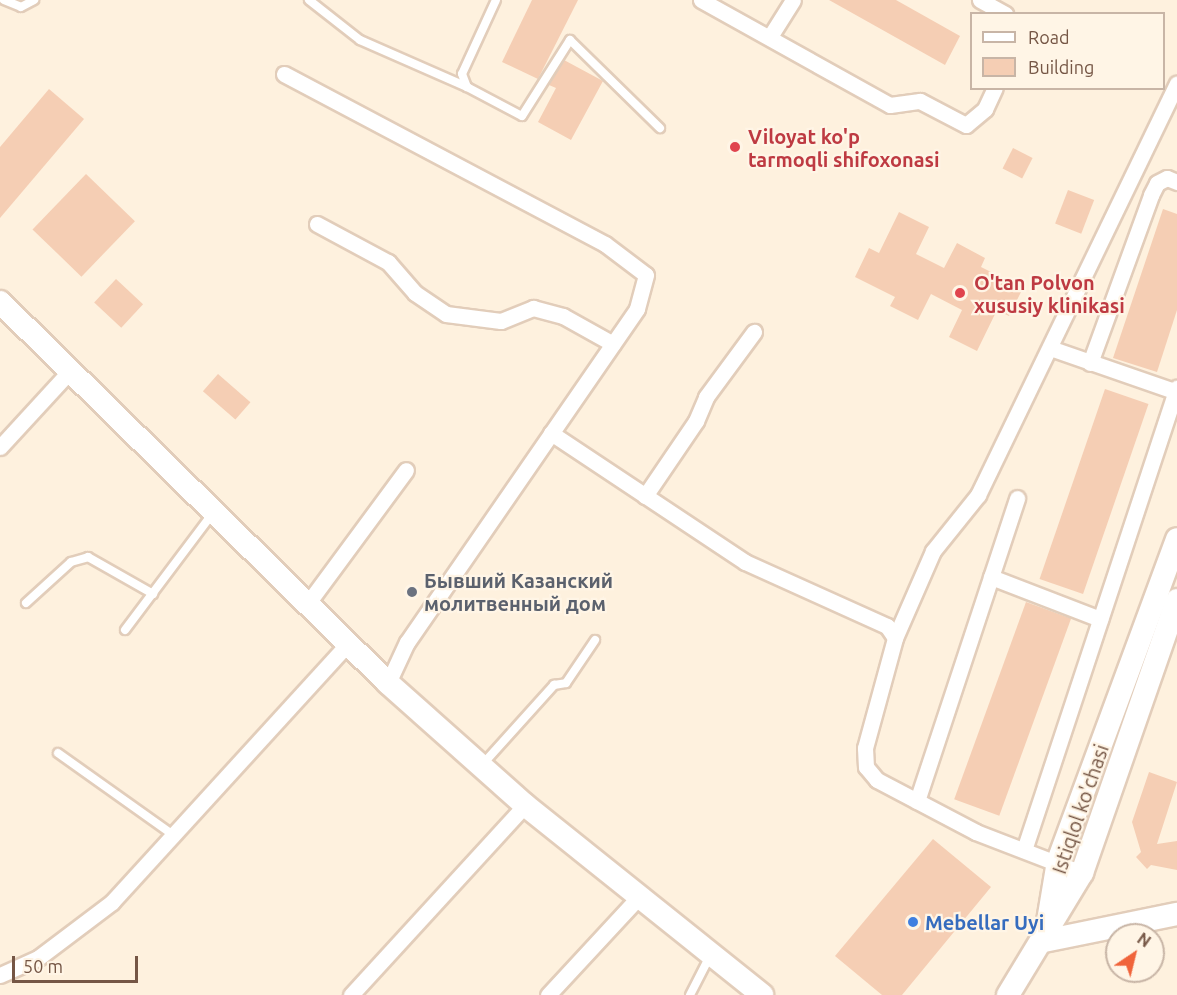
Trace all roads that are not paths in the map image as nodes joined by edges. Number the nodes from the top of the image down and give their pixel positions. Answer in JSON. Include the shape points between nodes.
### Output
{"nodes":[{"id":1,"x":4,"y":0,"type":"edge"},
{"id":2,"x":34,"y":0,"type":"edge"},
{"id":3,"x":309,"y":0,"type":"edge"},
{"id":4,"x":324,"y":0,"type":"edge"},
{"id":5,"x":496,"y":0,"type":"edge"},
{"id":6,"x":701,"y":0,"type":"edge"},
{"id":7,"x":793,"y":0,"type":"edge"},
{"id":8,"x":980,"y":0,"type":"edge"},
{"id":9,"x":319,"y":10,"type":"junction"},
{"id":10,"x":1001,"y":12,"type":"edge"},
{"id":11,"x":771,"y":35,"type":"junction"},
{"id":12,"x":284,"y":74,"type":"dead end"},
{"id":13,"x":1177,"y":84,"type":"edge"},
{"id":14,"x":467,"y":87,"type":"junction"},
{"id":15,"x":994,"y":90,"type":"edge"},
{"id":16,"x":660,"y":128,"type":"dead end"},
{"id":17,"x":1177,"y":182,"type":"edge"},
{"id":18,"x":317,"y":224,"type":"dead end"},
{"id":19,"x":0,"y":302,"type":"edge"},
{"id":20,"x":754,"y":333,"type":"dead end"},
{"id":21,"x":613,"y":344,"type":"junction"},
{"id":22,"x":1050,"y":348,"type":"junction"},
{"id":23,"x":1090,"y":363,"type":"junction"},
{"id":24,"x":70,"y":371,"type":"junction"},
{"id":25,"x":1177,"y":390,"type":"edge"},
{"id":26,"x":550,"y":434,"type":"junction"},
{"id":27,"x":0,"y":447,"type":"edge"},
{"id":28,"x":406,"y":470,"type":"dead end"},
{"id":29,"x":645,"y":496,"type":"junction"},
{"id":30,"x":1017,"y":498,"type":"dead end"},
{"id":31,"x":214,"y":511,"type":"junction"},
{"id":32,"x":1177,"y":539,"type":"edge"},
{"id":33,"x":991,"y":577,"type":"junction"},
{"id":34,"x":153,"y":594,"type":"junction"},
{"id":35,"x":1177,"y":600,"type":"edge"},
{"id":36,"x":26,"y":603,"type":"dead end"},
{"id":37,"x":308,"y":603,"type":"junction"},
{"id":38,"x":1100,"y":619,"type":"junction"},
{"id":39,"x":125,"y":630,"type":"dead end"},
{"id":40,"x":895,"y":638,"type":"junction"},
{"id":41,"x":595,"y":640,"type":"dead end"},
{"id":42,"x":349,"y":642,"type":"junction"},
{"id":43,"x":388,"y":683,"type":"junction"},
{"id":44,"x":58,"y":753,"type":"dead end"},
{"id":45,"x":481,"y":766,"type":"junction"},
{"id":46,"x":917,"y":801,"type":"junction"},
{"id":47,"x":525,"y":805,"type":"junction"},
{"id":48,"x":172,"y":834,"type":"junction"},
{"id":49,"x":1024,"y":850,"type":"junction"},
{"id":50,"x":1058,"y":861,"type":"junction"},
{"id":51,"x":1082,"y":873,"type":"junction"},
{"id":52,"x":637,"y":899,"type":"junction"},
{"id":53,"x":1177,"y":914,"type":"edge"},
{"id":54,"x":1044,"y":941,"type":"junction"},
{"id":55,"x":711,"y":955,"type":"junction"},
{"id":56,"x":0,"y":975,"type":"edge"},
{"id":57,"x":351,"y":995,"type":"edge"},
{"id":58,"x":548,"y":995,"type":"edge"},
{"id":59,"x":690,"y":995,"type":"edge"},
{"id":60,"x":762,"y":995,"type":"edge"},
{"id":61,"x":1008,"y":995,"type":"edge"}],
"edges":[{"from":1,"to":2,"type":"lane","via":[[21,7]]},
{"from":3,"to":9,"type":"lane"},
{"from":4,"to":9,"type":"lane"},
{"from":5,"to":14,"type":"lane","via":[[462,74]]},
{"from":6,"to":11,"type":"street"},
{"from":7,"to":11,"type":"street"},
{"from":8,"to":10,"type":"street"},
{"from":9,"to":14,"type":"lane","via":[[360,40]]},
{"from":11,"to":15,"type":"street","via":[[890,105],[920,101],[966,125],[985,108]]},
{"from":12,"to":21,"type":"street","via":[[604,244],[646,275],[637,309]]},
{"from":13,"to":22,"type":"street"},
{"from":14,"to":16,"type":"lane","via":[[522,116],[570,40]]},
{"from":17,"to":23,"type":"street","via":[[1167,178],[1157,183],[1151,195]]},
{"from":18,"to":21,"type":"street","via":[[388,261],[415,293],[446,314],[501,321],[533,308],[563,316]]},
{"from":19,"to":24,"type":"main road"},
{"from":20,"to":29,"type":"street","via":[[706,397],[696,421]]},
{"from":21,"to":26,"type":"street"},
{"from":22,"to":23,"type":"street"},
{"from":22,"to":40,"type":"street","via":[[978,495],[933,551]]},
{"from":23,"to":25,"type":"street"},
{"from":24,"to":27,"type":"street"},
{"from":24,"to":31,"type":"main road"},
{"from":25,"to":38,"type":"street"},
{"from":26,"to":29,"type":"street"},
{"from":26,"to":43,"type":"street","via":[[406,642]]},
{"from":28,"to":37,"type":"street"},
{"from":29,"to":40,"type":"street","via":[[744,562],[887,626]]},
{"from":30,"to":33,"type":"street"},
{"from":31,"to":34,"type":"lane"},
{"from":31,"to":37,"type":"main road"},
{"from":32,"to":50,"type":"main road","name":"Istiqlol ko'chasi"},
{"from":33,"to":38,"type":"street"},
{"from":33,"to":46,"type":"street"},
{"from":34,"to":36,"type":"lane","via":[[88,557],[71,562]]},
{"from":34,"to":39,"type":"lane"},
{"from":35,"to":51,"type":"main road","name":"Istiqlol ko'chasi"},
{"from":37,"to":42,"type":"main road"},
{"from":38,"to":49,"type":"street"},
{"from":40,"to":46,"type":"street","via":[[866,748],[866,767],[877,780]]},
{"from":41,"to":45,"type":"lane","via":[[566,683],[554,685]]},
{"from":42,"to":43,"type":"main road"},
{"from":42,"to":48,"type":"street"},
{"from":43,"to":45,"type":"main road"},
{"from":44,"to":48,"type":"lane"},
{"from":45,"to":47,"type":"main road"},
{"from":46,"to":49,"type":"street"},
{"from":47,"to":52,"type":"main road"},
{"from":47,"to":57,"type":"street"},
{"from":48,"to":56,"type":"street","via":[[112,902],[38,958]]},
{"from":49,"to":50,"type":"street"},
{"from":50,"to":51,"type":"street"},
{"from":50,"to":54,"type":"main road","name":"Istiqlol ko'chasi"},
{"from":51,"to":54,"type":"main road","name":"Istiqlol ko'chasi"},
{"from":52,"to":55,"type":"main road"},
{"from":52,"to":58,"type":"street"},
{"from":53,"to":54,"type":"main road"},
{"from":54,"to":61,"type":"main road"},
{"from":55,"to":59,"type":"lane"},
{"from":55,"to":60,"type":"main road"}]}
